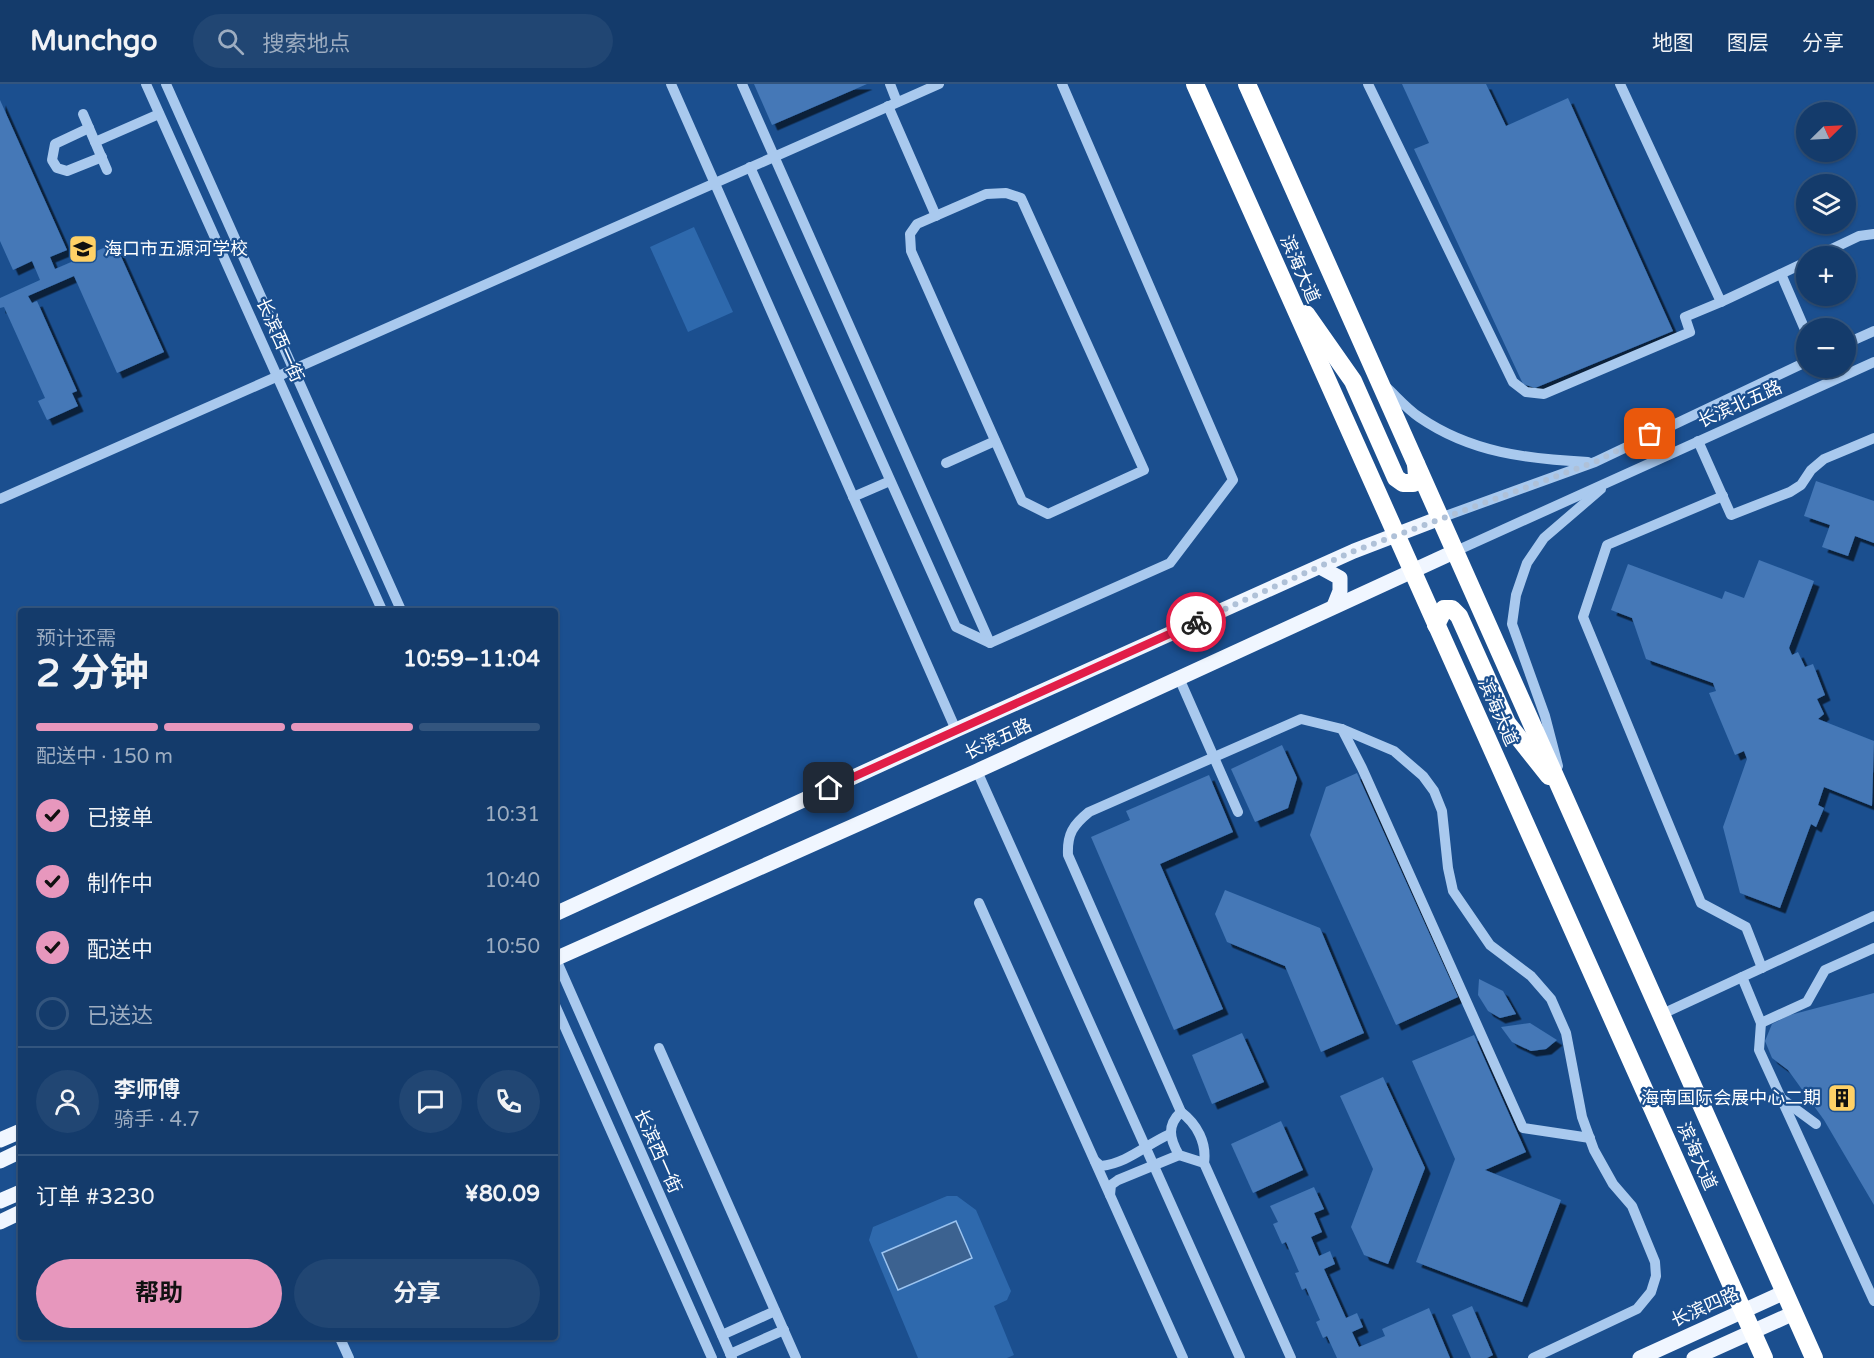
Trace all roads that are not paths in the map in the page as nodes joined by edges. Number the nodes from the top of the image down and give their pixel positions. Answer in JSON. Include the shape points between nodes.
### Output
{"nodes":[{"id":1,"x":146,"y":84,"type":"edge"},
{"id":2,"x":166,"y":84,"type":"edge"},
{"id":3,"x":671,"y":84,"type":"edge"},
{"id":4,"x":742,"y":84,"type":"edge"},
{"id":5,"x":890,"y":84,"type":"edge"},
{"id":6,"x":939,"y":84,"type":"edge"},
{"id":7,"x":1062,"y":84,"type":"edge"},
{"id":8,"x":1195,"y":84,"type":"edge"},
{"id":9,"x":1247,"y":84,"type":"edge"},
{"id":10,"x":1368,"y":84,"type":"edge"},
{"id":11,"x":1620,"y":84,"type":"edge"},
{"id":12,"x":893,"y":104,"type":"junction"},
{"id":13,"x":83,"y":114,"type":"dead end"},
{"id":14,"x":159,"y":114,"type":"junction"},
{"id":15,"x":89,"y":128,"type":"junction"},
{"id":16,"x":95,"y":142,"type":"junction"},
{"id":17,"x":102,"y":157,"type":"junction"},
{"id":18,"x":775,"y":157,"type":"junction"},
{"id":19,"x":750,"y":167,"type":"junction"},
{"id":20,"x":107,"y":170,"type":"dead end"},
{"id":21,"x":715,"y":183,"type":"junction"},
{"id":22,"x":936,"y":216,"type":"junction"},
{"id":23,"x":1874,"y":234,"type":"edge"},
{"id":24,"x":1838,"y":246,"type":"edge"},
{"id":25,"x":1796,"y":267,"type":"edge"},
{"id":26,"x":1781,"y":274,"type":"junction"},
{"id":27,"x":1283,"y":280,"type":"junction"},
{"id":28,"x":1721,"y":302,"type":"junction"},
{"id":29,"x":1800,"y":318,"type":"edge"},
{"id":30,"x":1874,"y":331,"type":"edge"},
{"id":31,"x":1856,"y":339,"type":"edge"},
{"id":32,"x":1874,"y":362,"type":"edge"},
{"id":33,"x":1796,"y":367,"type":"edge"},
{"id":34,"x":292,"y":369,"type":"junction"},
{"id":35,"x":278,"y":375,"type":"junction"},
{"id":36,"x":1380,"y":381,"type":"junction"},
{"id":37,"x":1874,"y":438,"type":"edge"},
{"id":38,"x":995,"y":441,"type":"junction"},
{"id":39,"x":1698,"y":441,"type":"junction"},
{"id":40,"x":1595,"y":462,"type":"junction"},
{"id":41,"x":945,"y":463,"type":"dead end"},
{"id":42,"x":1416,"y":463,"type":"junction"},
{"id":43,"x":891,"y":481,"type":"junction"},
{"id":44,"x":1608,"y":483,"type":"junction"},
{"id":45,"x":1723,"y":496,"type":"junction"},
{"id":46,"x":853,"y":497,"type":"junction"},
{"id":47,"x":0,"y":499,"type":"edge"},
{"id":48,"x":1440,"y":518,"type":"junction"},
{"id":49,"x":1396,"y":535,"type":"junction"},
{"id":50,"x":1456,"y":551,"type":"junction"},
{"id":51,"x":1320,"y":567,"type":"junction"},
{"id":52,"x":1412,"y":571,"type":"junction"},
{"id":53,"x":1334,"y":606,"type":"junction"},
{"id":54,"x":381,"y":608,"type":"edge"},
{"id":55,"x":399,"y":608,"type":"edge"},
{"id":56,"x":1436,"y":625,"type":"junction"},
{"id":57,"x":990,"y":643,"type":"junction"},
{"id":58,"x":1179,"y":678,"type":"junction"},
{"id":59,"x":1342,"y":729,"type":"junction"},
{"id":60,"x":956,"y":730,"type":"junction"},
{"id":61,"x":1214,"y":757,"type":"junction"},
{"id":62,"x":977,"y":771,"type":"junction"},
{"id":63,"x":1566,"y":799,"type":"junction"},
{"id":64,"x":1238,"y":812,"type":"dead end"},
{"id":65,"x":979,"y":903,"type":"dead end"},
{"id":66,"x":558,"y":913,"type":"edge"},
{"id":67,"x":1874,"y":916,"type":"edge"},
{"id":68,"x":1874,"y":948,"type":"edge"},
{"id":69,"x":558,"y":957,"type":"edge"},
{"id":70,"x":558,"y":965,"type":"edge"},
{"id":71,"x":1762,"y":968,"type":"junction"},
{"id":72,"x":1742,"y":977,"type":"junction"},
{"id":73,"x":558,"y":1012,"type":"edge"},
{"id":74,"x":1660,"y":1015,"type":"junction"},
{"id":75,"x":1761,"y":1023,"type":"junction"},
{"id":76,"x":659,"y":1048,"type":"dead end"},
{"id":77,"x":1782,"y":1099,"type":"junction"},
{"id":78,"x":1181,"y":1112,"type":"junction"},
{"id":79,"x":1816,"y":1124,"type":"dead end"},
{"id":80,"x":18,"y":1132,"type":"edge"},
{"id":81,"x":1170,"y":1134,"type":"junction"},
{"id":82,"x":1590,"y":1138,"type":"junction"},
{"id":83,"x":0,"y":1140,"type":"edge"},
{"id":84,"x":1144,"y":1145,"type":"junction"},
{"id":85,"x":18,"y":1152,"type":"edge"},
{"id":86,"x":1179,"y":1155,"type":"junction"},
{"id":87,"x":0,"y":1161,"type":"edge"},
{"id":88,"x":1095,"y":1161,"type":"junction"},
{"id":89,"x":1204,"y":1163,"type":"junction"},
{"id":90,"x":1154,"y":1166,"type":"junction"},
{"id":91,"x":18,"y":1193,"type":"edge"},
{"id":92,"x":1110,"y":1196,"type":"junction"},
{"id":93,"x":0,"y":1202,"type":"edge"},
{"id":94,"x":18,"y":1213,"type":"edge"},
{"id":95,"x":0,"y":1222,"type":"edge"},
{"id":96,"x":1785,"y":1292,"type":"junction"},
{"id":97,"x":1874,"y":1301,"type":"edge"},
{"id":98,"x":775,"y":1311,"type":"junction"},
{"id":99,"x":1743,"y":1311,"type":"junction"},
{"id":100,"x":1794,"y":1312,"type":"junction"},
{"id":101,"x":784,"y":1330,"type":"junction"},
{"id":102,"x":1752,"y":1332,"type":"junction"},
{"id":103,"x":722,"y":1335,"type":"junction"},
{"id":104,"x":341,"y":1340,"type":"edge"},
{"id":105,"x":731,"y":1356,"type":"edge"},
{"id":106,"x":349,"y":1358,"type":"edge"},
{"id":107,"x":712,"y":1358,"type":"edge"},
{"id":108,"x":796,"y":1358,"type":"edge"},
{"id":109,"x":1183,"y":1358,"type":"edge"},
{"id":110,"x":1240,"y":1358,"type":"edge"},
{"id":111,"x":1291,"y":1358,"type":"edge"},
{"id":112,"x":1533,"y":1358,"type":"edge"},
{"id":113,"x":1640,"y":1358,"type":"edge"},
{"id":114,"x":1694,"y":1358,"type":"edge"},
{"id":115,"x":1764,"y":1358,"type":"edge"},
{"id":116,"x":1814,"y":1358,"type":"edge"}],
"edges":[{"from":1,"to":14,"type":"street","name":"长滨西一街"},
{"from":2,"to":34,"type":"street","name":"长滨西一街"},
{"from":3,"to":21,"type":"street"},
{"from":4,"to":18,"type":"street"},
{"from":5,"to":12,"type":"street"},
{"from":6,"to":12,"type":"street"},
{"from":7,"to":57,"type":"street","via":[[1233,480],[1170,563]]},
{"from":8,"to":27,"type":"highway","name":"滨海大道"},
{"from":9,"to":36,"type":"highway","name":"滨海大道"},
{"from":10,"to":28,"type":"street","via":[[1513,382],[1526,392],[1544,394],[1690,332],[1685,317]]},
{"from":11,"to":28,"type":"street"},
{"from":12,"to":18,"type":"street"},
{"from":12,"to":22,"type":"street"},
{"from":13,"to":15,"type":"street"},
{"from":14,"to":16,"type":"street"},
{"from":14,"to":35,"type":"street","name":"长滨西一街"},
{"from":15,"to":16,"type":"street"},
{"from":15,"to":17,"type":"street","via":[[55,144],[52,160],[57,168],[66,171]]},
{"from":16,"to":17,"type":"street"},
{"from":17,"to":20,"type":"street"},
{"from":18,"to":19,"type":"street"},
{"from":18,"to":57,"type":"street"},
{"from":19,"to":21,"type":"street"},
{"from":19,"to":43,"type":"street"},
{"from":21,"to":34,"type":"street"},
{"from":21,"to":46,"type":"street"},
{"from":22,"to":38,"type":"street","via":[[917,224],[910,234],[911,251]]},
{"from":22,"to":38,"type":"street","via":[[986,194],[1006,193],[1021,198],[1144,470],[1048,514],[1022,501]]},
{"from":23,"to":24,"type":"street"},
{"from":25,"to":26,"type":"street"},
{"from":26,"to":28,"type":"street"},
{"from":26,"to":29,"type":"street"},
{"from":27,"to":42,"type":"highway","via":[[1353,381],[1396,478],[1413,483]]},
{"from":27,"to":49,"type":"highway","name":"滨海大道"},
{"from":30,"to":31,"type":"street"},
{"from":32,"to":39,"type":"street","name":"长滨北五路"},
{"from":33,"to":40,"type":"street","name":"长滨北五路"},
{"from":34,"to":35,"type":"street"},
{"from":34,"to":55,"type":"street","name":"长滨西一街"},
{"from":35,"to":47,"type":"street"},
{"from":35,"to":54,"type":"street","name":"长滨西一街"},
{"from":36,"to":40,"type":"street","via":[[1419,417],[1488,450],[1532,460]]},
{"from":36,"to":42,"type":"highway","name":"滨海大道"},
{"from":37,"to":45,"type":"street","via":[[1824,459],[1790,492],[1731,515]]},
{"from":38,"to":41,"type":"street"},
{"from":39,"to":44,"type":"street","name":"长滨北五路"},
{"from":39,"to":45,"type":"street"},
{"from":40,"to":48,"type":"street","name":"长滨北五路"},
{"from":42,"to":48,"type":"highway","name":"滨海大道"},
{"from":43,"to":46,"type":"street"},
{"from":43,"to":57,"type":"street","via":[[956,627]]},
{"from":44,"to":50,"type":"street","name":"长滨北五路"},
{"from":44,"to":63,"type":"street","via":[[1544,538],[1527,563],[1516,595],[1512,624],[1545,716]]},
{"from":45,"to":71,"type":"street","via":[[1607,545],[1583,617],[1701,903],[1746,927]]},
{"from":46,"to":60,"type":"street"},
{"from":48,"to":49,"type":"main road","name":"长滨五路"},
{"from":48,"to":50,"type":"highway","name":"滨海大道"},
{"from":49,"to":51,"type":"main road","name":"长滨五路"},
{"from":49,"to":52,"type":"highway","name":"滨海大道"},
{"from":50,"to":52,"type":"main road","name":"长滨五路"},
{"from":50,"to":63,"type":"highway","name":"滨海大道"},
{"from":51,"to":53,"type":"main road","via":[[1340,578]]},
{"from":51,"to":60,"type":"main road","name":"长滨五路"},
{"from":52,"to":53,"type":"main road","name":"长滨五路"},
{"from":52,"to":56,"type":"highway","name":"滨海大道"},
{"from":53,"to":58,"type":"main road","name":"长滨五路"},
{"from":56,"to":63,"type":"highway","via":[[1444,609],[1452,609],[1459,616],[1507,723]]},
{"from":56,"to":99,"type":"highway","name":"滨海大道"},
{"from":58,"to":61,"type":"street"},
{"from":58,"to":62,"type":"main road","name":"长滨五路"},
{"from":59,"to":61,"type":"street","via":[[1301,719]]},
{"from":59,"to":82,"type":"street","via":[[1523,1128]]},
{"from":59,"to":82,"type":"street","via":[[1394,751],[1424,776],[1434,791],[1442,811],[1454,891],[1490,945],[1531,976],[1551,999],[1566,1033],[1582,1117]]},
{"from":60,"to":66,"type":"main road","name":"长滨五路"},
{"from":61,"to":64,"type":"street"},
{"from":61,"to":78,"type":"street","via":[[1089,812],[1074,824],[1067,838],[1068,855]]},
{"from":62,"to":69,"type":"main road","name":"长滨五路"},
{"from":62,"to":84,"type":"street"},
{"from":63,"to":74,"type":"highway","name":"滨海大道"},
{"from":65,"to":88,"type":"street"},
{"from":67,"to":71,"type":"street"},
{"from":68,"to":75,"type":"street","via":[[1825,970],[1807,1002]]},
{"from":70,"to":103,"type":"street","name":"长滨西一街"},
{"from":71,"to":72,"type":"street"},
{"from":72,"to":74,"type":"street"},
{"from":72,"to":75,"type":"street"},
{"from":73,"to":107,"type":"street","name":"长滨西一街"},
{"from":74,"to":96,"type":"highway","name":"滨海大道"},
{"from":75,"to":77,"type":"street","via":[[1759,1050]]},
{"from":76,"to":98,"type":"street"},
{"from":77,"to":79,"type":"street"},
{"from":77,"to":97,"type":"street"},
{"from":78,"to":81,"type":"street","via":[[1173,1119]]},
{"from":78,"to":89,"type":"street","via":[[1199,1133]]},
{"from":80,"to":83,"type":"main road"},
{"from":81,"to":84,"type":"street"},
{"from":81,"to":86,"type":"street"},
{"from":82,"to":112,"type":"street","via":[[1613,1184],[1632,1206],[1655,1262],[1656,1276],[1651,1292],[1636,1309]]},
{"from":84,"to":88,"type":"street","via":[[1131,1157],[1111,1165],[1101,1166]]},
{"from":84,"to":90,"type":"street"},
{"from":85,"to":87,"type":"main road"},
{"from":86,"to":89,"type":"street"},
{"from":86,"to":90,"type":"street"},
{"from":88,"to":92,"type":"street"},
{"from":89,"to":111,"type":"street"},
{"from":90,"to":92,"type":"street","via":[[1118,1180],[1112,1185]]},
{"from":90,"to":110,"type":"street"},
{"from":91,"to":93,"type":"main road"},
{"from":92,"to":109,"type":"street"},
{"from":94,"to":95,"type":"main road"},
{"from":96,"to":99,"type":"main road","name":"长滨四路"},
{"from":96,"to":100,"type":"highway","name":"滨海大道"},
{"from":98,"to":101,"type":"street"},
{"from":98,"to":103,"type":"street"},
{"from":99,"to":102,"type":"highway","name":"滨海大道"},
{"from":99,"to":113,"type":"main road","name":"长滨四路"},
{"from":100,"to":102,"type":"main road"},
{"from":100,"to":116,"type":"highway","name":"滨海大道"},
{"from":101,"to":105,"type":"street"},
{"from":101,"to":108,"type":"street"},
{"from":102,"to":114,"type":"main road"},
{"from":102,"to":115,"type":"highway","name":"滨海大道"},
{"from":103,"to":105,"type":"street","name":"长滨西一街"},
{"from":104,"to":106,"type":"street"}]}
